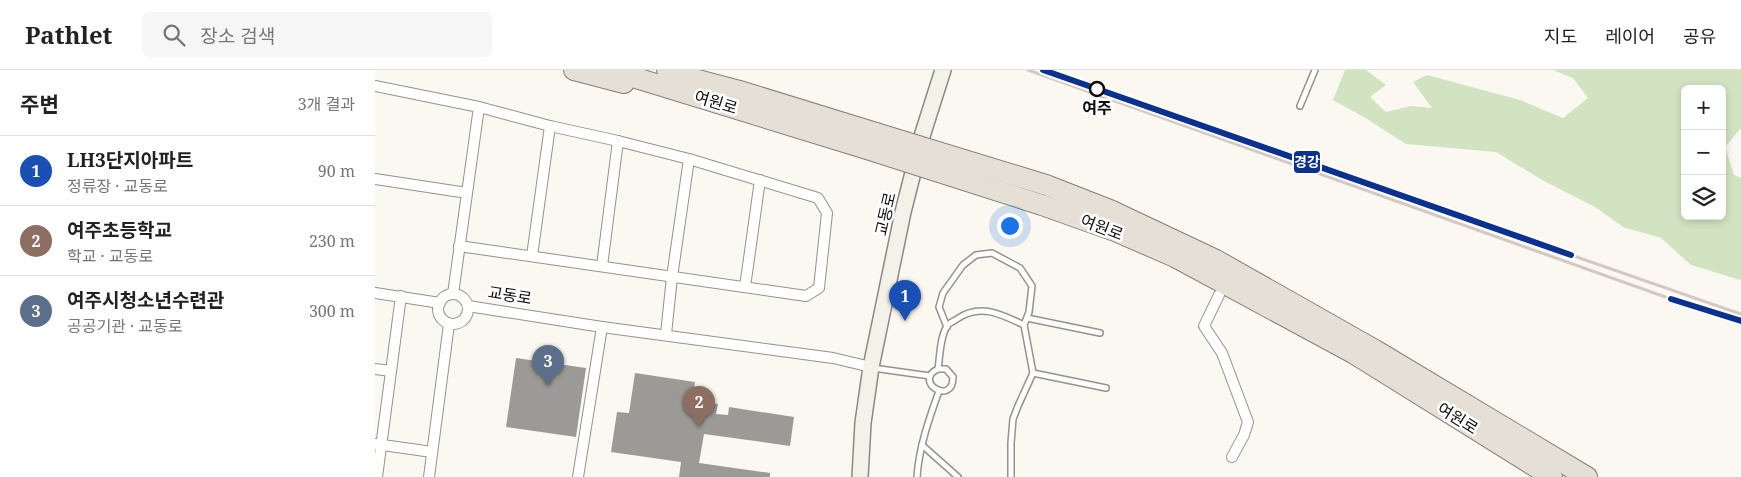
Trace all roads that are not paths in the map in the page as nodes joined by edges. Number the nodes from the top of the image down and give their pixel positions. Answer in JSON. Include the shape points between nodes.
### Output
{"nodes":[{"id":1,"x":575,"y":70,"type":"edge"},
{"id":2,"x":610,"y":70,"type":"edge"},
{"id":3,"x":667,"y":70,"type":"edge"},
{"id":4,"x":943,"y":70,"type":"edge"},
{"id":5,"x":1315,"y":70,"type":"edge"},
{"id":6,"x":375,"y":86,"type":"edge"},
{"id":7,"x":711,"y":101,"type":"junction"},
{"id":8,"x":1300,"y":106,"type":"dead end"},
{"id":9,"x":479,"y":107,"type":"junction"},
{"id":10,"x":550,"y":126,"type":"junction"},
{"id":11,"x":618,"y":141,"type":"junction"},
{"id":12,"x":871,"y":141,"type":"junction"},
{"id":13,"x":689,"y":159,"type":"junction"},
{"id":14,"x":375,"y":178,"type":"edge"},
{"id":15,"x":760,"y":180,"type":"junction"},
{"id":16,"x":467,"y":192,"type":"junction"},
{"id":17,"x":1115,"y":231,"type":"junction"},
{"id":18,"x":459,"y":246,"type":"junction"},
{"id":19,"x":532,"y":256,"type":"junction"},
{"id":20,"x":602,"y":266,"type":"junction"},
{"id":21,"x":672,"y":277,"type":"junction"},
{"id":22,"x":745,"y":287,"type":"junction"},
{"id":23,"x":375,"y":292,"type":"edge"},
{"id":24,"x":453,"y":294,"type":"junction"},
{"id":25,"x":1219,"y":294,"type":"junction"},
{"id":26,"x":401,"y":296,"type":"junction"},
{"id":27,"x":440,"y":303,"type":"junction"},
{"id":28,"x":468,"y":306,"type":"junction"},
{"id":29,"x":1027,"y":318,"type":"junction"},
{"id":30,"x":449,"y":324,"type":"junction"},
{"id":31,"x":1024,"y":325,"type":"junction"},
{"id":32,"x":947,"y":326,"type":"junction"},
{"id":33,"x":601,"y":327,"type":"junction"},
{"id":34,"x":1100,"y":333,"type":"dead end"},
{"id":35,"x":666,"y":334,"type":"junction"},
{"id":36,"x":375,"y":368,"type":"edge"},
{"id":37,"x":871,"y":368,"type":"junction"},
{"id":38,"x":938,"y":368,"type":"junction"},
{"id":39,"x":391,"y":371,"type":"junction"},
{"id":40,"x":1033,"y":373,"type":"junction"},
{"id":41,"x":930,"y":376,"type":"junction"},
{"id":42,"x":1105,"y":388,"type":"dead end"},
{"id":43,"x":939,"y":391,"type":"junction"},
{"id":44,"x":378,"y":444,"type":"edge"},
{"id":45,"x":922,"y":445,"type":"junction"},
{"id":46,"x":432,"y":452,"type":"junction"},
{"id":47,"x":1517,"y":455,"type":"junction"},
{"id":48,"x":1232,"y":457,"type":"dead end"},
{"id":49,"x":377,"y":477,"type":"edge"},
{"id":50,"x":429,"y":477,"type":"edge"},
{"id":51,"x":578,"y":477,"type":"edge"},
{"id":52,"x":860,"y":477,"type":"edge"},
{"id":53,"x":917,"y":477,"type":"edge"},
{"id":54,"x":958,"y":477,"type":"edge"},
{"id":55,"x":1011,"y":477,"type":"edge"},
{"id":56,"x":1552,"y":477,"type":"edge"},
{"id":57,"x":1587,"y":477,"type":"edge"}],
"edges":[{"from":1,"to":7,"type":"highway","via":[[685,100]]},
{"from":2,"to":7,"type":"highway","name":"여원로"},
{"from":3,"to":12,"type":"highway","name":"여원로","via":[[743,92]]},
{"from":4,"to":37,"type":"street","name":"교동로","via":[[903,212]]},
{"from":5,"to":8,"type":"lane"},
{"from":6,"to":9,"type":"street"},
{"from":7,"to":12,"type":"highway","name":"여원로"},
{"from":9,"to":10,"type":"street"},
{"from":9,"to":16,"type":"street"},
{"from":10,"to":11,"type":"street"},
{"from":10,"to":19,"type":"street"},
{"from":11,"to":13,"type":"street"},
{"from":11,"to":20,"type":"street"},
{"from":12,"to":17,"type":"highway","name":"여원로","bridge":true},
{"from":12,"to":57,"type":"highway","name":"여원로","bridge":true,"via":[[1046,185],[1110,210],[1216,260],[1375,350]]},
{"from":13,"to":15,"type":"street"},
{"from":13,"to":21,"type":"street"},
{"from":14,"to":16,"type":"street"},
{"from":15,"to":22,"type":"street"},
{"from":15,"to":22,"type":"street","via":[[817,198],[827,213],[819,288],[806,296]]},
{"from":16,"to":18,"type":"street"},
{"from":17,"to":25,"type":"highway","via":[[1135,250]]},
{"from":17,"to":47,"type":"highway","name":"여원로","via":[[1175,257],[1353,353]]},
{"from":18,"to":19,"type":"street"},
{"from":18,"to":24,"type":"street"},
{"from":19,"to":20,"type":"street"},
{"from":20,"to":21,"type":"street"},
{"from":21,"to":22,"type":"street"},
{"from":21,"to":35,"type":"street"},
{"from":23,"to":26,"type":"street"},
{"from":24,"to":27,"type":"street"},
{"from":24,"to":28,"type":"street"},
{"from":25,"to":47,"type":"highway","via":[[1476,441]]},
{"from":25,"to":48,"type":"street","via":[[1204,326],[1222,354],[1248,422]]},
{"from":26,"to":27,"type":"street"},
{"from":26,"to":39,"type":"street"},
{"from":27,"to":30,"type":"street","via":[[439,315]]},
{"from":28,"to":30,"type":"street","via":[[463,320]]},
{"from":28,"to":33,"type":"street","name":"교동로"},
{"from":29,"to":31,"type":"lane"},
{"from":29,"to":32,"type":"lane","via":[[1032,286],[1021,268],[992,252],[976,255],[963,265],[943,293],[939,307]]},
{"from":29,"to":34,"type":"lane"},
{"from":30,"to":46,"type":"street"},
{"from":31,"to":32,"type":"lane","via":[[984,311],[966,312]]},
{"from":31,"to":40,"type":"lane"},
{"from":32,"to":38,"type":"lane"},
{"from":33,"to":35,"type":"street","name":"교동로"},
{"from":33,"to":51,"type":"street"},
{"from":35,"to":37,"type":"street","name":"교동로","via":[[833,358]]},
{"from":36,"to":39,"type":"street"},
{"from":37,"to":41,"type":"lane"},
{"from":37,"to":52,"type":"street","name":"교동로"},
{"from":38,"to":41,"type":"lane"},
{"from":38,"to":43,"type":"lane","via":[[945,369],[953,378],[949,388]]},
{"from":39,"to":44,"type":"street"},
{"from":40,"to":42,"type":"lane"},
{"from":40,"to":55,"type":"lane","via":[[1013,419]]},
{"from":41,"to":43,"type":"lane","via":[[932,387]]},
{"from":43,"to":45,"type":"lane"},
{"from":44,"to":46,"type":"street"},
{"from":44,"to":49,"type":"street"},
{"from":45,"to":53,"type":"lane"},
{"from":45,"to":54,"type":"lane"},
{"from":46,"to":50,"type":"street"},
{"from":47,"to":56,"type":"highway","name":"여원로"}]}
